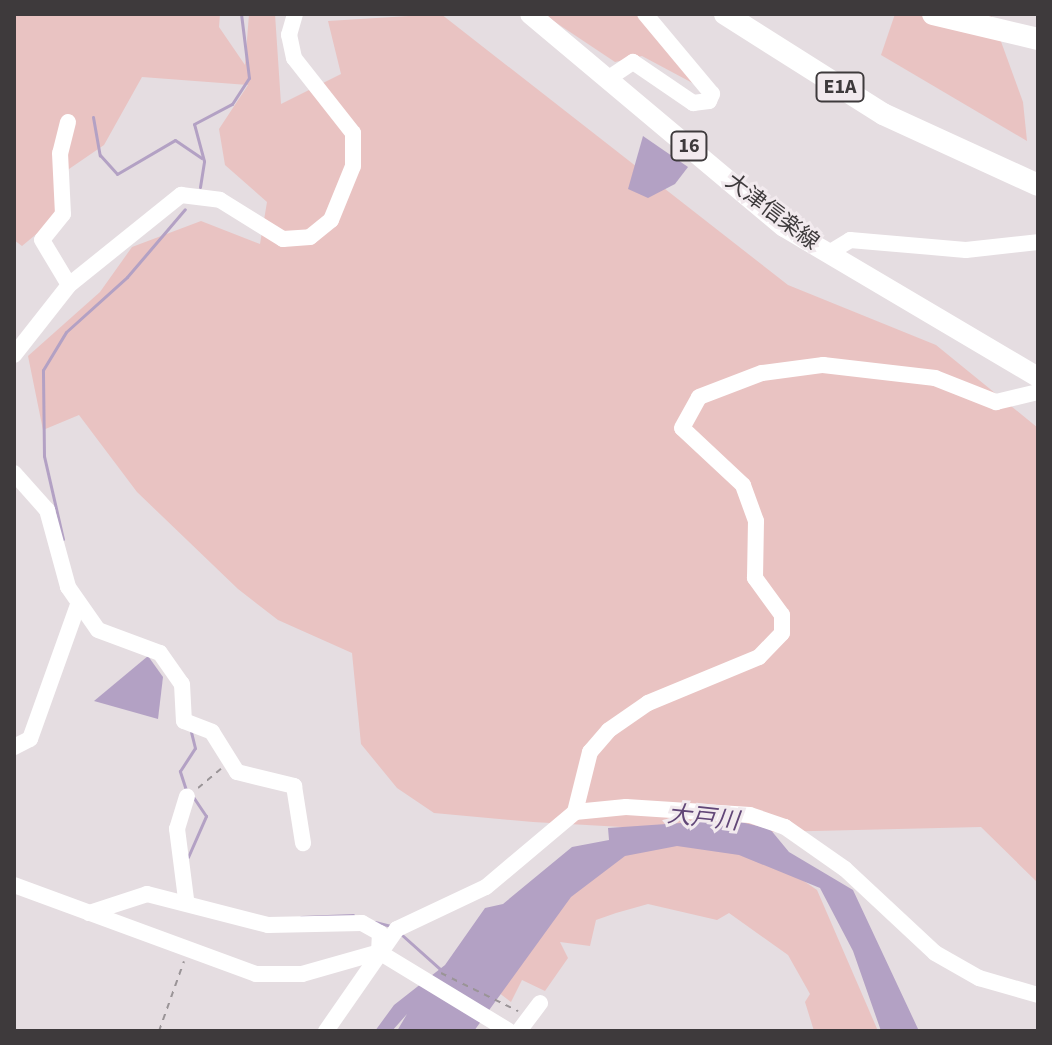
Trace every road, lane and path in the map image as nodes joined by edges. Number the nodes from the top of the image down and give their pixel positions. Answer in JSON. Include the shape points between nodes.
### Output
{"nodes":[{"id":1,"x":295,"y":14,"type":"edge"},
{"id":2,"x":530,"y":14,"type":"edge"},
{"id":3,"x":645,"y":14,"type":"edge"},
{"id":4,"x":933,"y":14,"type":"edge"},
{"id":5,"x":727,"y":15,"type":"edge"},
{"id":6,"x":1038,"y":39,"type":"edge"},
{"id":7,"x":609,"y":78,"type":"junction"},
{"id":8,"x":68,"y":122,"type":"dead end"},
{"id":9,"x":1038,"y":185,"type":"edge"},
{"id":10,"x":1038,"y":242,"type":"edge"},
{"id":11,"x":827,"y":254,"type":"junction"},
{"id":12,"x":69,"y":285,"type":"junction"},
{"id":13,"x":14,"y":355,"type":"edge"},
{"id":14,"x":1030,"y":372,"type":"edge"},
{"id":15,"x":1038,"y":392,"type":"edge"},
{"id":16,"x":14,"y":473,"type":"edge"},
{"id":17,"x":78,"y":605,"type":"junction"},
{"id":18,"x":14,"y":747,"type":"edge"},
{"id":19,"x":228,"y":764,"type":"junction"},
{"id":20,"x":189,"y":794,"type":"joint"},
{"id":21,"x":575,"y":812,"type":"junction"},
{"id":22,"x":303,"y":843,"type":"dead end"},
{"id":23,"x":14,"y":885,"type":"edge"},
{"id":24,"x":186,"y":899,"type":"junction"},
{"id":25,"x":89,"y":913,"type":"junction"},
{"id":26,"x":189,"y":951,"type":"junction"},
{"id":27,"x":379,"y":952,"type":"junction"},
{"id":28,"x":439,"y":972,"type":"dead end"},
{"id":29,"x":1038,"y":995,"type":"edge"},
{"id":30,"x":540,"y":1003,"type":"dead end"},
{"id":31,"x":508,"y":1006,"type":"dead end"},
{"id":32,"x":1038,"y":1024,"type":"edge"},
{"id":33,"x":502,"y":1026,"type":"edge"},
{"id":34,"x":159,"y":1031,"type":"edge"},
{"id":35,"x":326,"y":1031,"type":"edge"},
{"id":36,"x":519,"y":1031,"type":"edge"}],
"edges":[{"from":1,"to":12,"type":"street","via":[[289,35],[294,58],[353,133],[353,166],[331,220],[310,237],[283,239],[220,200],[181,195]]},
{"from":2,"to":7,"type":"main road","name":"大津信楽線","number":"16"},
{"from":3,"to":7,"type":"street","via":[[712,94],[709,101],[693,103],[633,62]]},
{"from":4,"to":6,"type":"highway"},
{"from":5,"to":9,"type":"highway","number":"E1A","via":[[954,153]]},
{"from":7,"to":11,"type":"main road","name":"大津信楽線","number":"16","via":[[784,227]]},
{"from":8,"to":12,"type":"street","via":[[60,153],[63,214],[42,240]]},
{"from":10,"to":11,"type":"street","via":[[966,250],[850,240]]},
{"from":11,"to":14,"type":"main road","name":"大津信楽線","number":"16"},
{"from":12,"to":13,"type":"street"},
{"from":15,"to":21,"type":"street","via":[[996,402],[935,378],[823,365],[762,373],[699,397],[682,428],[743,485],[756,521],[755,578],[782,615],[782,633],[759,657],[648,703],[609,730],[590,752]]},
{"from":16,"to":17,"type":"street","via":[[47,510]]},
{"from":17,"to":18,"type":"street","via":[[30,739]]},
{"from":17,"to":19,"type":"street","via":[[98,630],[160,653],[182,684],[189,725],[212,732]]},
{"from":19,"to":20,"type":"path"},
{"from":19,"to":22,"type":"street","via":[[294,786]]},
{"from":20,"to":24,"type":"street","via":[[177,829]]},
{"from":21,"to":27,"type":"street","via":[[486,887],[397,929]]},
{"from":21,"to":29,"type":"street","via":[[693,809],[785,827],[845,869],[935,953],[979,978]]},
{"from":23,"to":25,"type":"street"},
{"from":24,"to":25,"type":"street","via":[[147,894]]},
{"from":24,"to":27,"type":"street","via":[[268,925],[362,923],[380,933]]},
{"from":25,"to":26,"type":"street"},
{"from":26,"to":27,"type":"street","via":[[256,974],[317,970]]},
{"from":26,"to":34,"type":"path"},
{"from":27,"to":33,"type":"street"},
{"from":27,"to":35,"type":"street"},
{"from":28,"to":31,"type":"path"},
{"from":29,"to":32,"type":"path"},
{"from":30,"to":36,"type":"street"}]}
